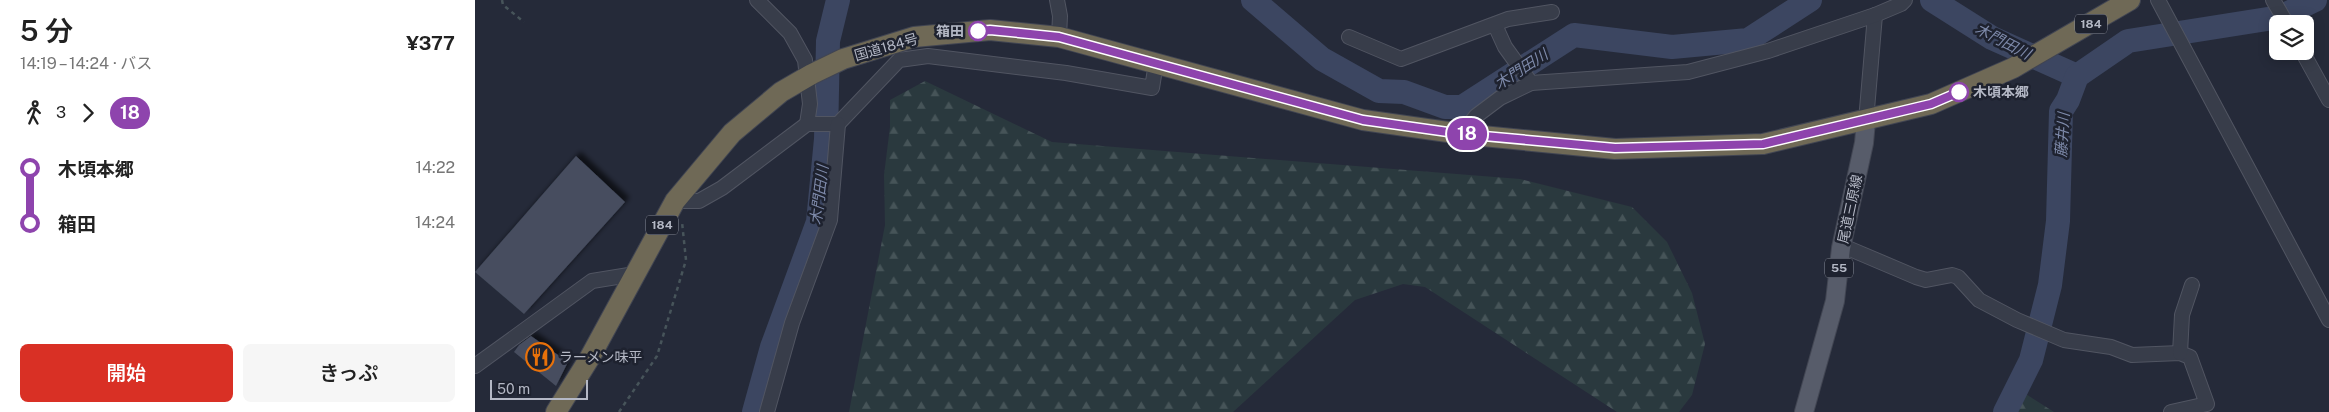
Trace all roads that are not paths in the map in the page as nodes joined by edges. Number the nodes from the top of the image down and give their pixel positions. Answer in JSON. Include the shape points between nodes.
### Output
{"nodes":[{"id":1,"x":757,"y":0,"type":"edge"},
{"id":2,"x":1057,"y":0,"type":"edge"},
{"id":3,"x":2130,"y":0,"type":"edge"},
{"id":4,"x":2273,"y":0,"type":"edge"},
{"id":5,"x":1903,"y":2,"type":"edge"},
{"id":6,"x":2160,"y":2,"type":"edge"},
{"id":7,"x":1552,"y":12,"type":"dead end"},
{"id":8,"x":1875,"y":14,"type":"junction"},
{"id":9,"x":2282,"y":15,"type":"edge"},
{"id":10,"x":1495,"y":25,"type":"junction"},
{"id":11,"x":1059,"y":37,"type":"junction"},
{"id":12,"x":1349,"y":37,"type":"dead end"},
{"id":13,"x":2307,"y":60,"type":"edge"},
{"id":14,"x":1155,"y":63,"type":"junction"},
{"id":15,"x":809,"y":76,"type":"junction"},
{"id":16,"x":1531,"y":83,"type":"junction"},
{"id":17,"x":2329,"y":100,"type":"edge"},
{"id":18,"x":1866,"y":121,"type":"junction"},
{"id":19,"x":807,"y":124,"type":"junction"},
{"id":20,"x":837,"y":124,"type":"junction"},
{"id":21,"x":1462,"y":134,"type":"junction"},
{"id":22,"x":675,"y":201,"type":"junction"},
{"id":23,"x":1841,"y":248,"type":"junction"},
{"id":24,"x":635,"y":274,"type":"junction"},
{"id":25,"x":2193,"y":285,"type":"dead end"},
{"id":26,"x":2329,"y":320,"type":"edge"},
{"id":27,"x":2180,"y":353,"type":"junction"},
{"id":28,"x":475,"y":366,"type":"edge"},
{"id":29,"x":556,"y":412,"type":"edge"},
{"id":30,"x":767,"y":412,"type":"edge"},
{"id":31,"x":1804,"y":412,"type":"edge"},
{"id":32,"x":2171,"y":412,"type":"edge"}],
"edges":[{"from":1,"to":15,"type":"street","via":[[790,33],[805,60]]},
{"from":2,"to":11,"type":"street"},
{"from":3,"to":18,"type":"highway","name":"国道184号","number":"184","via":[[2013,68],[1931,104]]},
{"from":4,"to":9,"type":"street"},
{"from":5,"to":8,"type":"street"},
{"from":6,"to":26,"type":"street"},
{"from":7,"to":10,"type":"street","via":[[1508,19]]},
{"from":8,"to":16,"type":"street","via":[[1768,51],[1688,72]]},
{"from":8,"to":18,"type":"street"},
{"from":10,"to":12,"type":"street","via":[[1401,59]]},
{"from":10,"to":16,"type":"street","via":[[1505,47]]},
{"from":11,"to":14,"type":"highway","name":"国道184号","number":"184"},
{"from":11,"to":15,"type":"highway","name":"国道184号","number":"184","via":[[990,30],[914,37],[843,59]]},
{"from":13,"to":17,"type":"street"},
{"from":14,"to":20,"type":"street","via":[[1153,88],[1066,73],[928,56],[899,60]]},
{"from":14,"to":21,"type":"highway","name":"国道184号","number":"184","via":[[1363,120]]},
{"from":15,"to":19,"type":"street"},
{"from":15,"to":22,"type":"highway","name":"国道184号","number":"184","via":[[781,92],[732,133]]},
{"from":16,"to":21,"type":"street","via":[[1500,98],[1476,116]]},
{"from":18,"to":21,"type":"highway","name":"国道184号","number":"184","via":[[1763,144],[1625,148]]},
{"from":18,"to":23,"type":"main road","name":"尾道三原線","number":"55"},
{"from":19,"to":20,"type":"street"},
{"from":19,"to":22,"type":"street","via":[[722,188],[699,201]]},
{"from":20,"to":30,"type":"street","via":[[830,220],[792,323]]},
{"from":22,"to":24,"type":"highway","name":"国道184号","number":"184"},
{"from":23,"to":27,"type":"street","via":[[1927,280],[1952,275],[1958,277],[1979,300],[2064,340],[2132,355]]},
{"from":23,"to":31,"type":"main road","name":"尾道三原線","number":"55","via":[[1835,301]]},
{"from":24,"to":28,"type":"street","via":[[592,281]]},
{"from":24,"to":29,"type":"highway","name":"国道184号","number":"184"},
{"from":25,"to":27,"type":"street","via":[[2182,315]]},
{"from":27,"to":32,"type":"street","via":[[2190,358],[2207,404]]}]}
